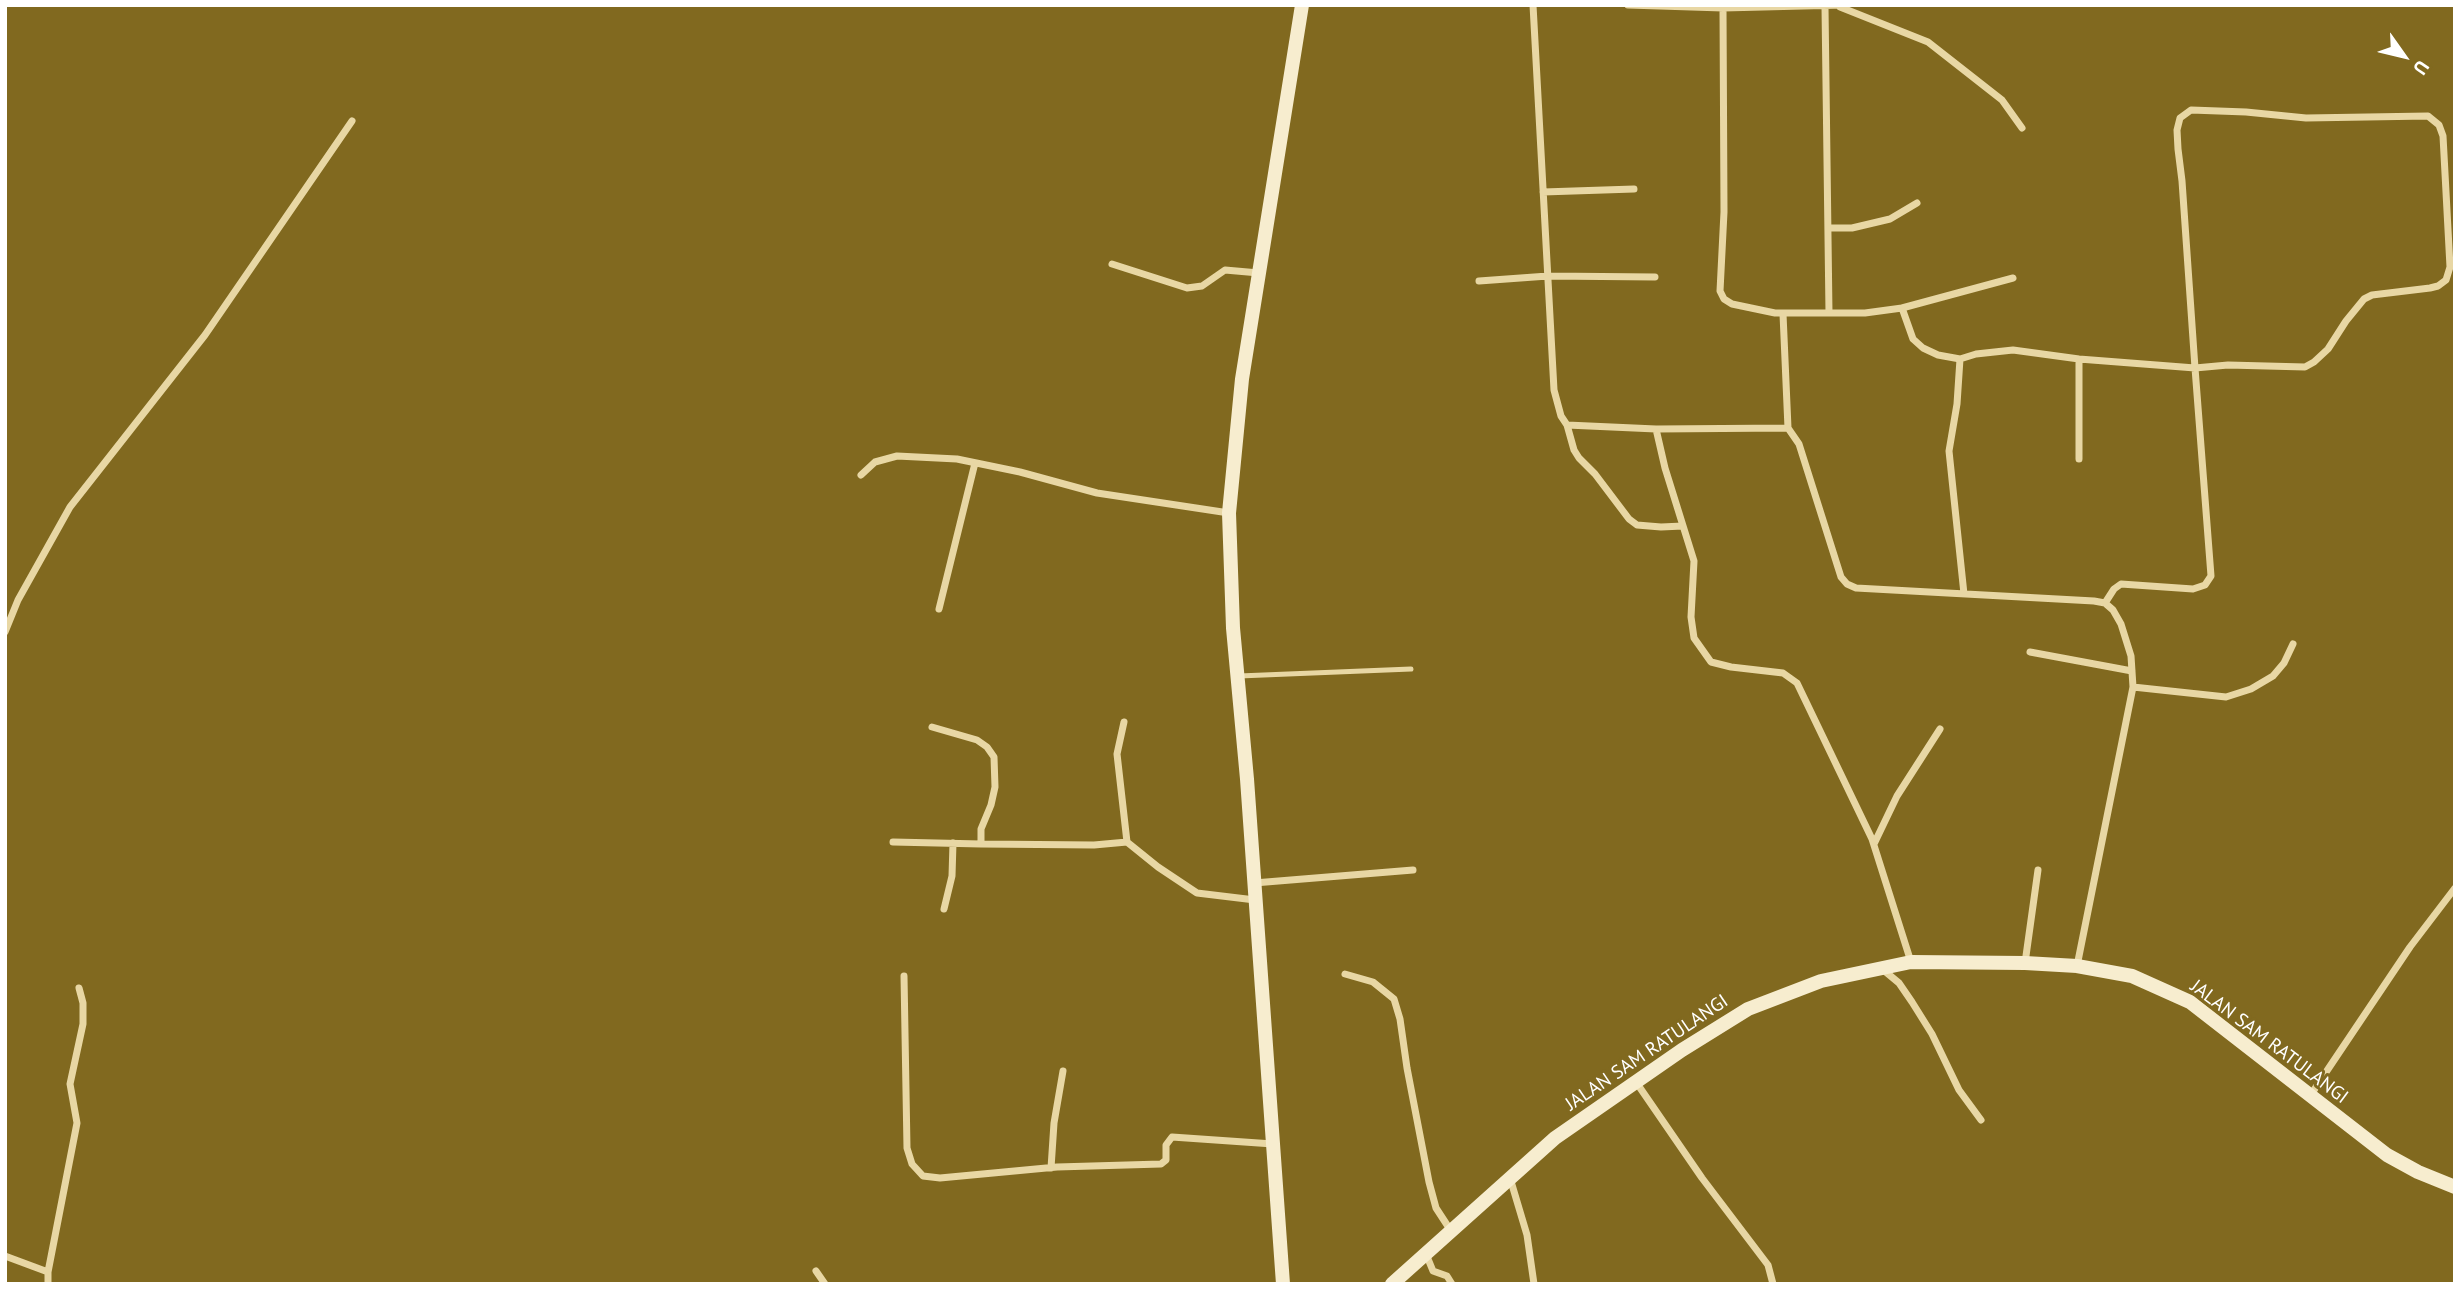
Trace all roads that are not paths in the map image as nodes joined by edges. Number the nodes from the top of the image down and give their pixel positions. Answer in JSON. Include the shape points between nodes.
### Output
{"nodes":[{"id":1,"x":1302,"y":5,"type":"edge"},
{"id":2,"x":1533,"y":5,"type":"edge"},
{"id":3,"x":1628,"y":5,"type":"edge"},
{"id":4,"x":1842,"y":6,"type":"edge"},
{"id":5,"x":1825,"y":7,"type":"junction"},
{"id":6,"x":1723,"y":8,"type":"junction"},
{"id":7,"x":352,"y":121,"type":"dead end"},
{"id":8,"x":2022,"y":128,"type":"dead end"},
{"id":9,"x":1634,"y":189,"type":"dead end"},
{"id":10,"x":1543,"y":192,"type":"junction"},
{"id":11,"x":1917,"y":203,"type":"dead end"},
{"id":12,"x":1828,"y":229,"type":"junction"},
{"id":13,"x":1112,"y":264,"type":"dead end"},
{"id":14,"x":1259,"y":273,"type":"junction"},
{"id":15,"x":1548,"y":276,"type":"junction"},
{"id":16,"x":1655,"y":277,"type":"dead end"},
{"id":17,"x":2013,"y":278,"type":"dead end"},
{"id":18,"x":1479,"y":281,"type":"dead end"},
{"id":19,"x":1902,"y":308,"type":"junction"},
{"id":20,"x":1829,"y":313,"type":"junction"},
{"id":21,"x":1783,"y":314,"type":"junction"},
{"id":22,"x":1960,"y":359,"type":"junction"},
{"id":23,"x":2079,"y":359,"type":"junction"},
{"id":24,"x":2195,"y":368,"type":"junction"},
{"id":25,"x":1567,"y":425,"type":"junction"},
{"id":26,"x":1788,"y":428,"type":"junction"},
{"id":27,"x":1656,"y":429,"type":"junction"},
{"id":28,"x":2079,"y":459,"type":"dead end"},
{"id":29,"x":975,"y":463,"type":"junction"},
{"id":30,"x":861,"y":475,"type":"dead end"},
{"id":31,"x":1229,"y":513,"type":"junction"},
{"id":32,"x":1682,"y":526,"type":"junction"},
{"id":33,"x":1964,"y":594,"type":"junction"},
{"id":34,"x":2105,"y":603,"type":"junction"},
{"id":35,"x":939,"y":609,"type":"dead end"},
{"id":36,"x":5,"y":632,"type":"edge"},
{"id":37,"x":2293,"y":644,"type":"dead end"},
{"id":38,"x":2031,"y":652,"type":"dead end"},
{"id":39,"x":1411,"y":669,"type":"dead end"},
{"id":40,"x":2132,"y":671,"type":"junction"},
{"id":41,"x":1238,"y":676,"type":"junction"},
{"id":42,"x":2133,"y":687,"type":"junction"},
{"id":43,"x":1124,"y":722,"type":"dead end"},
{"id":44,"x":932,"y":727,"type":"dead end"},
{"id":45,"x":1940,"y":729,"type":"dead end"},
{"id":46,"x":893,"y":842,"type":"dead end"},
{"id":47,"x":1127,"y":842,"type":"junction"},
{"id":48,"x":953,"y":843,"type":"junction"},
{"id":49,"x":981,"y":844,"type":"junction"},
{"id":50,"x":1874,"y":845,"type":"junction"},
{"id":51,"x":1413,"y":870,"type":"dead end"},
{"id":52,"x":2038,"y":870,"type":"dead end"},
{"id":53,"x":1254,"y":883,"type":"junction"},
{"id":54,"x":2455,"y":888,"type":"edge"},
{"id":55,"x":1255,"y":900,"type":"junction"},
{"id":56,"x":944,"y":909,"type":"dead end"},
{"id":57,"x":1910,"y":962,"type":"junction"},
{"id":58,"x":2025,"y":962,"type":"junction"},
{"id":59,"x":2077,"y":966,"type":"junction"},
{"id":60,"x":1881,"y":967,"type":"junction"},
{"id":61,"x":1345,"y":974,"type":"dead end"},
{"id":62,"x":904,"y":976,"type":"dead end"},
{"id":63,"x":79,"y":988,"type":"dead end"},
{"id":64,"x":1063,"y":1072,"type":"dead end"},
{"id":65,"x":1636,"y":1082,"type":"junction"},
{"id":66,"x":2310,"y":1097,"type":"junction"},
{"id":67,"x":1981,"y":1120,"type":"dead end"},
{"id":68,"x":1273,"y":1144,"type":"junction"},
{"id":69,"x":1051,"y":1168,"type":"junction"},
{"id":70,"x":1510,"y":1178,"type":"junction"},
{"id":71,"x":2455,"y":1187,"type":"edge"},
{"id":72,"x":1451,"y":1231,"type":"junction"},
{"id":73,"x":1426,"y":1254,"type":"junction"},
{"id":74,"x":5,"y":1256,"type":"edge"},
{"id":75,"x":816,"y":1270,"type":"dead end"},
{"id":76,"x":48,"y":1272,"type":"junction"},
{"id":77,"x":48,"y":1284,"type":"edge"},
{"id":78,"x":825,"y":1284,"type":"edge"},
{"id":79,"x":1283,"y":1284,"type":"edge"},
{"id":80,"x":1392,"y":1284,"type":"edge"},
{"id":81,"x":1451,"y":1284,"type":"edge"},
{"id":82,"x":1534,"y":1284,"type":"edge"},
{"id":83,"x":1773,"y":1284,"type":"edge"}],
"edges":[{"from":1,"to":14,"type":"main road"},
{"from":2,"to":10,"type":"street"},
{"from":3,"to":6,"type":"street"},
{"from":4,"to":5,"type":"street"},
{"from":4,"to":8,"type":"street","via":[[1928,42],[2002,100]]},
{"from":5,"to":6,"type":"street"},
{"from":5,"to":12,"type":"street"},
{"from":6,"to":21,"type":"street","via":[[1720,291],[1732,304]]},
{"from":7,"to":36,"type":"street","via":[[205,335],[70,507]]},
{"from":9,"to":10,"type":"street"},
{"from":10,"to":15,"type":"street"},
{"from":11,"to":12,"type":"street","via":[[1889,219]]},
{"from":12,"to":20,"type":"street"},
{"from":13,"to":14,"type":"street","via":[[1187,288],[1202,286],[1225,270]]},
{"from":14,"to":31,"type":"main road","via":[[1242,379]]},
{"from":15,"to":16,"type":"street"},
{"from":15,"to":18,"type":"street"},
{"from":15,"to":25,"type":"street","via":[[1554,390]]},
{"from":17,"to":19,"type":"street"},
{"from":19,"to":20,"type":"street"},
{"from":19,"to":22,"type":"street","via":[[1913,339],[1923,348]]},
{"from":20,"to":21,"type":"street"},
{"from":21,"to":26,"type":"street"},
{"from":22,"to":23,"type":"street","via":[[2013,350]]},
{"from":22,"to":33,"type":"street","via":[[1949,451]]},
{"from":23,"to":24,"type":"street"},
{"from":23,"to":28,"type":"street"},
{"from":24,"to":24,"type":"street","via":[[2178,149],[2180,118],[2191,110],[2434,120],[2443,136],[2446,280],[2430,288],[2364,299],[2328,349],[2305,367]]},
{"from":24,"to":34,"type":"street","via":[[2211,576],[2205,585],[2193,589],[2121,584]]},
{"from":25,"to":27,"type":"street"},
{"from":25,"to":32,"type":"street","via":[[1579,458],[1629,519],[1637,525]]},
{"from":26,"to":27,"type":"street"},
{"from":26,"to":33,"type":"street","via":[[1799,444],[1847,584]]},
{"from":27,"to":32,"type":"street"},
{"from":29,"to":30,"type":"street","via":[[897,456],[875,462]]},
{"from":29,"to":31,"type":"street","via":[[1097,493]]},
{"from":29,"to":35,"type":"street"},
{"from":31,"to":41,"type":"main road"},
{"from":32,"to":50,"type":"street","via":[[1694,561],[1690,617],[1694,638],[1711,662],[1783,673],[1797,683]]},
{"from":33,"to":34,"type":"street"},
{"from":34,"to":40,"type":"street","via":[[2121,624]]},
{"from":37,"to":42,"type":"street","via":[[2273,676],[2225,697]]},
{"from":38,"to":40,"type":"street"},
{"from":39,"to":41,"type":"lane"},
{"from":40,"to":42,"type":"street"},
{"from":41,"to":53,"type":"main road"},
{"from":42,"to":59,"type":"street"},
{"from":43,"to":47,"type":"street","via":[[1117,766]]},
{"from":44,"to":49,"type":"street","via":[[977,740],[994,757],[995,787],[981,829]]},
{"from":45,"to":50,"type":"street","via":[[1897,796]]},
{"from":46,"to":48,"type":"street"},
{"from":47,"to":49,"type":"street"},
{"from":47,"to":55,"type":"street","via":[[1197,893]]},
{"from":48,"to":49,"type":"street"},
{"from":48,"to":56,"type":"street"},
{"from":50,"to":57,"type":"street"},
{"from":51,"to":53,"type":"street"},
{"from":52,"to":58,"type":"street"},
{"from":53,"to":55,"type":"main road"},
{"from":54,"to":66,"type":"street"},
{"from":55,"to":68,"type":"main road"},
{"from":57,"to":58,"type":"main road","name":"JALAN SAM RATULANGI"},
{"from":57,"to":60,"type":"main road","name":"JALAN SAM RATULANGI"},
{"from":58,"to":59,"type":"main road","name":"JALAN SAM RATULANGI"},
{"from":59,"to":66,"type":"main road","name":"JALAN SAM RATULANGI","via":[[2132,976],[2190,1002]]},
{"from":60,"to":65,"type":"main road","name":"JALAN SAM RATULANGI","via":[[1821,981],[1748,1009]]},
{"from":60,"to":67,"type":"street","via":[[1912,1002],[1959,1090]]},
{"from":61,"to":72,"type":"street","via":[[1373,982],[1394,999],[1429,1182],[1436,1208]]},
{"from":62,"to":69,"type":"street","via":[[907,1148],[917,1172],[940,1178]]},
{"from":63,"to":76,"type":"street","via":[[83,1024],[70,1084],[77,1123]]},
{"from":64,"to":69,"type":"street"},
{"from":65,"to":70,"type":"main road","name":"JALAN SAM RATULANGI","via":[[1555,1138]]},
{"from":65,"to":83,"type":"street","via":[[1768,1265]]},
{"from":66,"to":71,"type":"main road","name":"JALAN SAM RATULANGI","via":[[2396,1161]]},
{"from":68,"to":69,"type":"street","via":[[1172,1138],[1166,1145],[1164,1164]]},
{"from":68,"to":79,"type":"main road"},
{"from":70,"to":72,"type":"main road","name":"JALAN SAM RATULANGI"},
{"from":70,"to":82,"type":"street","via":[[1527,1235]]},
{"from":72,"to":73,"type":"main road","name":"JALAN SAM RATULANGI"},
{"from":73,"to":80,"type":"main road","name":"JALAN SAM RATULANGI"},
{"from":73,"to":81,"type":"street","via":[[1433,1271],[1447,1276]]},
{"from":74,"to":76,"type":"street"},
{"from":75,"to":78,"type":"street"},
{"from":76,"to":77,"type":"street"}]}
